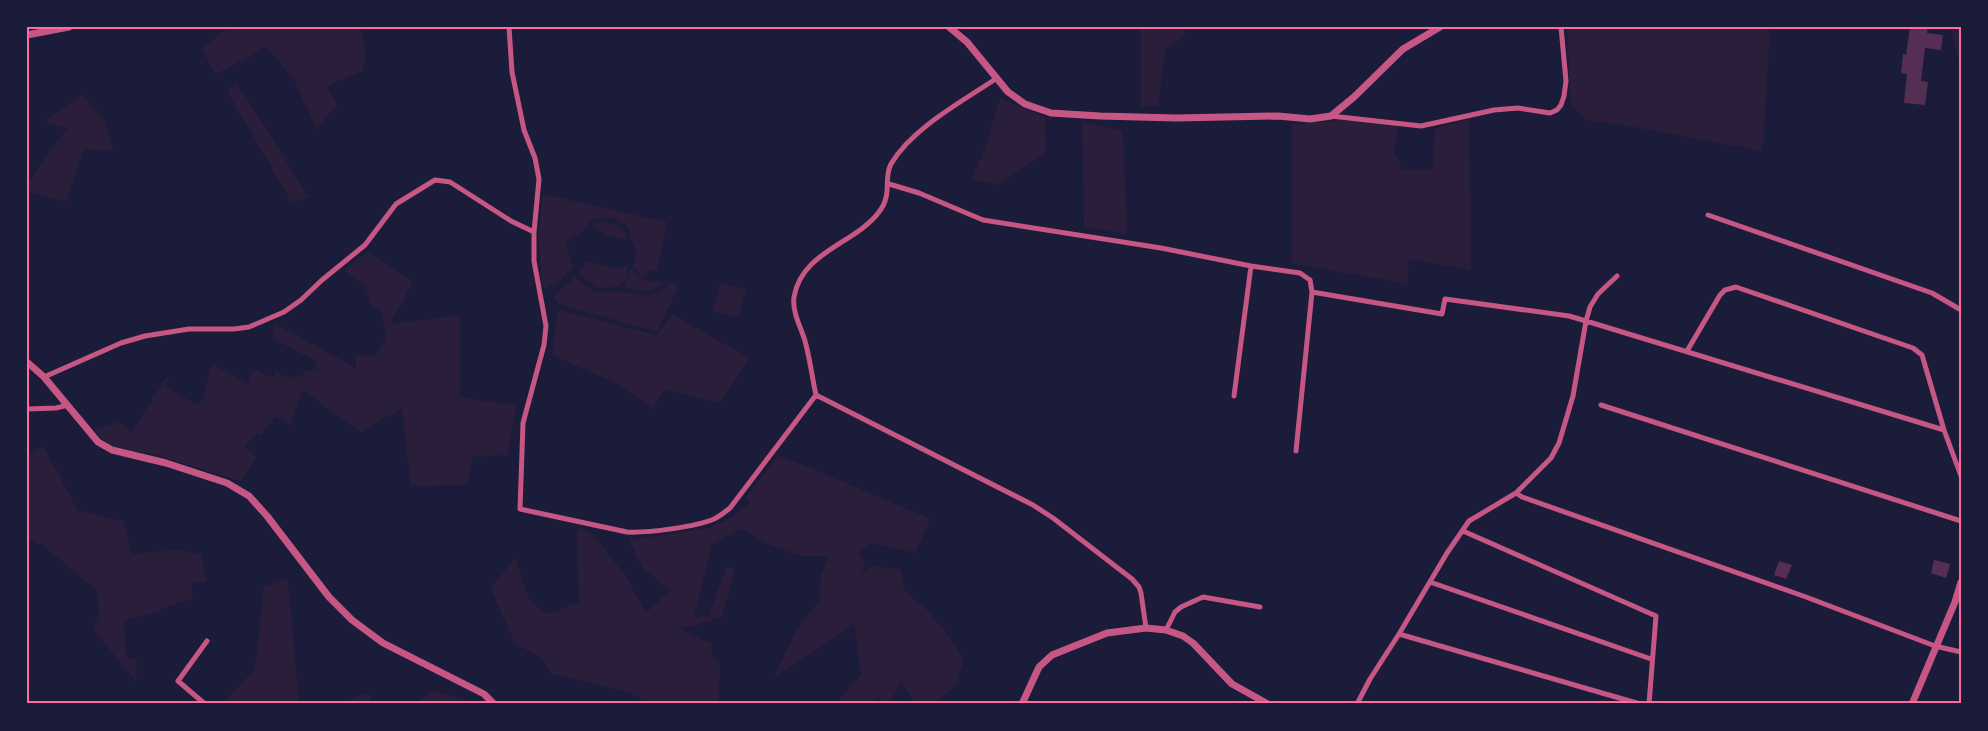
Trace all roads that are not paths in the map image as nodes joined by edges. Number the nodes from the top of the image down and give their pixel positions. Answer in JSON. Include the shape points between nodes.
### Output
{"nodes":[{"id":1,"x":69,"y":27,"type":"edge"},
{"id":2,"x":509,"y":27,"type":"edge"},
{"id":3,"x":949,"y":27,"type":"edge"},
{"id":4,"x":1440,"y":27,"type":"edge"},
{"id":5,"x":1561,"y":27,"type":"edge"},
{"id":6,"x":27,"y":35,"type":"edge"},
{"id":7,"x":997,"y":78,"type":"junction"},
{"id":8,"x":1331,"y":116,"type":"junction"},
{"id":9,"x":889,"y":184,"type":"junction"},
{"id":10,"x":1708,"y":215,"type":"dead end"},
{"id":11,"x":534,"y":232,"type":"junction"},
{"id":12,"x":1251,"y":266,"type":"junction"},
{"id":13,"x":1617,"y":276,"type":"dead end"},
{"id":14,"x":1312,"y":292,"type":"junction"},
{"id":15,"x":1961,"y":310,"type":"edge"},
{"id":16,"x":1586,"y":321,"type":"junction"},
{"id":17,"x":1687,"y":351,"type":"junction"},
{"id":18,"x":27,"y":362,"type":"edge"},
{"id":19,"x":44,"y":376,"type":"junction"},
{"id":20,"x":816,"y":395,"type":"junction"},
{"id":21,"x":1234,"y":396,"type":"dead end"},
{"id":22,"x":68,"y":405,"type":"junction"},
{"id":23,"x":1601,"y":405,"type":"dead end"},
{"id":24,"x":27,"y":409,"type":"edge"},
{"id":25,"x":1944,"y":430,"type":"junction"},
{"id":26,"x":1296,"y":451,"type":"dead end"},
{"id":27,"x":1961,"y":476,"type":"edge"},
{"id":28,"x":1516,"y":493,"type":"junction"},
{"id":29,"x":1961,"y":521,"type":"edge"},
{"id":30,"x":1463,"y":531,"type":"junction"},
{"id":31,"x":1430,"y":582,"type":"junction"},
{"id":32,"x":1961,"y":582,"type":"edge"},
{"id":33,"x":1958,"y":603,"type":"edge"},
{"id":34,"x":1260,"y":608,"type":"dead end"},
{"id":35,"x":1146,"y":628,"type":"junction"},
{"id":36,"x":1166,"y":630,"type":"junction"},
{"id":37,"x":1399,"y":634,"type":"junction"},
{"id":38,"x":207,"y":641,"type":"dead end"},
{"id":39,"x":1935,"y":646,"type":"junction"},
{"id":40,"x":1961,"y":652,"type":"edge"},
{"id":41,"x":1651,"y":659,"type":"junction"},
{"id":42,"x":205,"y":704,"type":"edge"},
{"id":43,"x":494,"y":704,"type":"edge"},
{"id":44,"x":1022,"y":704,"type":"edge"},
{"id":45,"x":1268,"y":704,"type":"edge"},
{"id":46,"x":1358,"y":704,"type":"edge"},
{"id":47,"x":1640,"y":704,"type":"edge"},
{"id":48,"x":1649,"y":704,"type":"edge"},
{"id":49,"x":1912,"y":704,"type":"edge"}],
"edges":[{"from":1,"to":6,"type":"street"},
{"from":2,"to":11,"type":"street","via":[[512,72],[539,179]]},
{"from":3,"to":7,"type":"street"},
{"from":4,"to":8,"type":"street","via":[[1402,49]]},
{"from":5,"to":8,"type":"street","via":[[1566,81],[1561,105],[1550,113],[1518,108],[1494,110],[1420,126]]},
{"from":7,"to":8,"type":"street","via":[[1025,104],[1051,113],[1176,118]]},
{"from":7,"to":9,"type":"street","via":[[906,144],[888,171]]},
{"from":9,"to":12,"type":"street","via":[[983,220]]},
{"from":9,"to":20,"type":"street","via":[[880,211],[810,265],[796,291],[795,311]]},
{"from":10,"to":15,"type":"street","via":[[1932,293]]},
{"from":11,"to":19,"type":"street","via":[[450,182],[435,180],[396,204],[365,245],[284,312],[234,330],[189,329],[145,336]]},
{"from":11,"to":20,"type":"street","via":[[534,261],[546,334],[523,423],[520,509],[639,532],[715,518],[730,508]]},
{"from":12,"to":14,"type":"street","via":[[1304,274],[1310,280]]},
{"from":12,"to":21,"type":"street"},
{"from":13,"to":16,"type":"street","via":[[1598,294]]},
{"from":14,"to":16,"type":"street","via":[[1442,314],[1445,299]]},
{"from":14,"to":26,"type":"street"},
{"from":16,"to":17,"type":"street"},
{"from":16,"to":28,"type":"street","via":[[1573,396],[1559,443],[1551,458]]},
{"from":17,"to":25,"type":"street"},
{"from":17,"to":25,"type":"street","via":[[1720,295],[1736,287],[1913,348],[1922,355]]},
{"from":18,"to":19,"type":"street"},
{"from":19,"to":22,"type":"street"},
{"from":20,"to":35,"type":"street","via":[[991,482],[1053,518],[1139,586]]},
{"from":22,"to":24,"type":"street"},
{"from":22,"to":43,"type":"street","via":[[98,442],[112,450],[227,483],[249,496],[352,620],[383,642],[484,694]]},
{"from":23,"to":29,"type":"street"},
{"from":25,"to":27,"type":"street"},
{"from":28,"to":30,"type":"street","via":[[1469,521]]},
{"from":28,"to":39,"type":"street"},
{"from":30,"to":31,"type":"street"},
{"from":30,"to":41,"type":"street","via":[[1656,616]]},
{"from":31,"to":37,"type":"street"},
{"from":31,"to":41,"type":"street"},
{"from":32,"to":33,"type":"street"},
{"from":33,"to":39,"type":"street"},
{"from":34,"to":36,"type":"street","via":[[1203,597],[1175,612]]},
{"from":35,"to":36,"type":"street"},
{"from":35,"to":44,"type":"street","via":[[1107,633],[1052,655],[1039,667]]},
{"from":36,"to":45,"type":"street","via":[[1193,643],[1232,684]]},
{"from":37,"to":46,"type":"street"},
{"from":37,"to":47,"type":"street"},
{"from":38,"to":42,"type":"street","via":[[178,681]]},
{"from":39,"to":40,"type":"street"},
{"from":39,"to":49,"type":"street"},
{"from":41,"to":48,"type":"street"}]}
